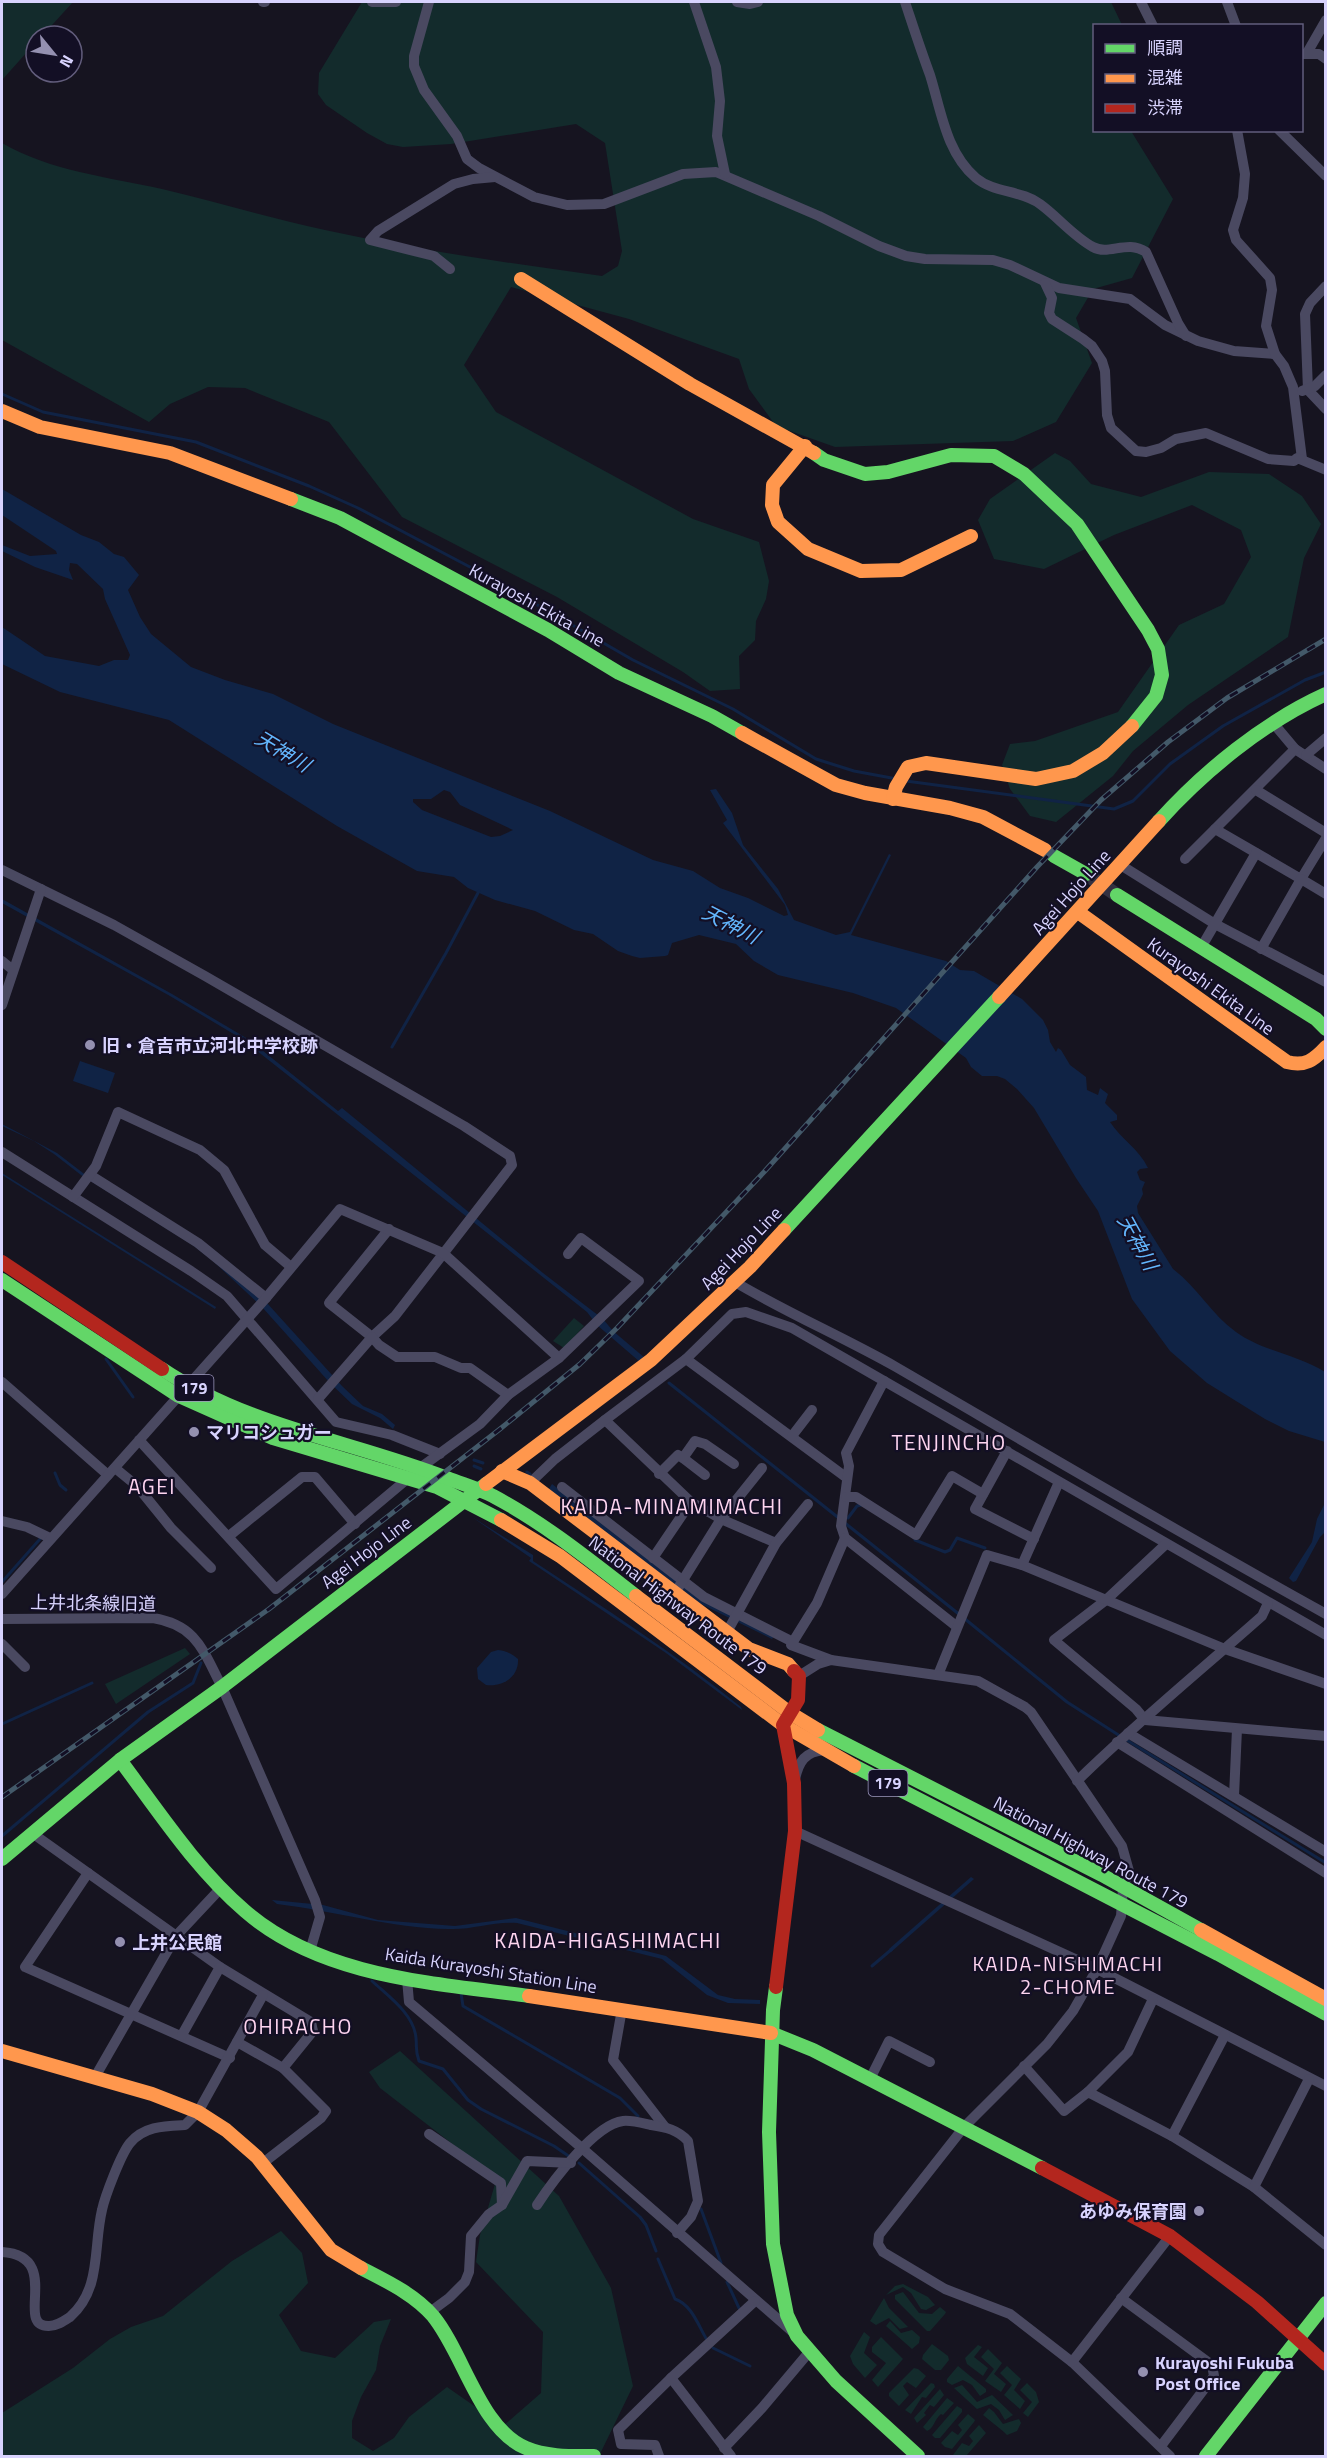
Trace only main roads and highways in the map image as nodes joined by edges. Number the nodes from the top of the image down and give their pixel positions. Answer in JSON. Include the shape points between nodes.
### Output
{"nodes":[{"id":1,"x":521,"y":279,"type":"dead end"},
{"id":2,"x":2,"y":411,"type":"edge"},
{"id":3,"x":805,"y":446,"type":"junction"},
{"id":4,"x":971,"y":537,"type":"dead end"},
{"id":5,"x":1326,"y":694,"type":"edge"},
{"id":6,"x":893,"y":799,"type":"junction"},
{"id":7,"x":1086,"y":874,"type":"tunnel mouth"},
{"id":8,"x":1117,"y":895,"type":"tunnel mouth"},
{"id":9,"x":1074,"y":916,"type":"junction"},
{"id":10,"x":1326,"y":1029,"type":"edge"},
{"id":11,"x":1326,"y":1047,"type":"edge"},
{"id":12,"x":2,"y":1262,"type":"edge"},
{"id":13,"x":2,"y":1280,"type":"edge"},
{"id":14,"x":502,"y":1471,"type":"junction"},
{"id":15,"x":787,"y":1719,"type":"junction"},
{"id":16,"x":120,"y":1760,"type":"junction"},
{"id":17,"x":2,"y":1859,"type":"edge"},
{"id":18,"x":1326,"y":1999,"type":"edge"},
{"id":19,"x":1326,"y":2014,"type":"edge"},
{"id":20,"x":772,"y":2033,"type":"junction"},
{"id":21,"x":2,"y":2051,"type":"edge"},
{"id":22,"x":1326,"y":2304,"type":"edge"},
{"id":23,"x":1299,"y":2339,"type":"junction"},
{"id":24,"x":1326,"y":2364,"type":"edge"},
{"id":25,"x":912,"y":2455,"type":"edge"},
{"id":26,"x":594,"y":2457,"type":"edge"},
{"id":27,"x":1206,"y":2457,"type":"edge"}],
"edges":[{"from":1,"to":3,"type":"main road","via":[[690,384]]},
{"from":2,"to":6,"type":"main road","name":"Kurayoshi Ekita Line","via":[[40,427],[170,453],[340,518],[548,630],[618,674],[712,716],[807,771],[836,785]]},
{"from":3,"to":4,"type":"main road","via":[[772,485],[772,505],[778,522],[808,549],[861,571],[901,570]]},
{"from":3,"to":6,"type":"main road","via":[[824,460],[865,474],[888,472],[951,455],[994,456],[1024,474],[1077,524],[1158,649],[1162,675],[1147,710],[1103,753],[1073,771],[1036,779],[926,763],[908,767]]},
{"from":5,"to":9,"type":"main road","name":"Agei Hojo Line","via":[[1274,724],[1188,789]]},
{"from":6,"to":7,"type":"main road","name":"Kurayoshi Ekita Line","via":[[983,817]]},
{"from":8,"to":10,"type":"main road","name":"Kurayoshi Ekita Line","via":[[1316,1019]]},
{"from":9,"to":11,"type":"main road","name":"Kurayoshi Ekita Line","via":[[1287,1062],[1311,1063]]},
{"from":9,"to":14,"type":"main road","name":"Agei Hojo Line","via":[[735,1282],[651,1360]]},
{"from":12,"to":15,"type":"main road","name":"National Highway Route 179","number":"179","via":[[189,1385],[280,1426],[411,1464],[493,1496],[569,1545]]},
{"from":13,"to":15,"type":"main road","name":"National Highway Route 179","number":"179","via":[[177,1395],[273,1438],[437,1487],[518,1528]]},
{"from":14,"to":15,"type":"main road","via":[[530,1484],[679,1587],[749,1649],[788,1664],[799,1677],[798,1700]]},
{"from":14,"to":16,"type":"main road","name":"Agei Hojo Line","via":[[222,1687]]},
{"from":15,"to":18,"type":"main road","name":"National Highway Route 179","number":"179","via":[[834,1738],[1123,1888]]},
{"from":15,"to":19,"type":"main road","name":"National Highway Route 179","number":"179","via":[[824,1750]]},
{"from":15,"to":20,"type":"main road","via":[[795,1831]]},
{"from":16,"to":17,"type":"main road"},
{"from":16,"to":20,"type":"main road","name":"Kaida Kurayoshi Station Line","via":[[220,1889],[272,1931],[310,1951],[407,1979]]},
{"from":20,"to":23,"type":"main road","name":"Kaida Kurayoshi Station Line","via":[[870,2079],[1170,2236]]},
{"from":20,"to":25,"type":"main road","via":[[769,2132],[773,2244],[788,2315],[797,2336],[836,2381]]},
{"from":21,"to":26,"type":"main road","via":[[152,2094],[198,2112],[226,2130],[263,2163],[332,2250],[406,2292],[430,2312],[503,2436],[516,2446],[534,2451]]},
{"from":22,"to":23,"type":"main road"},
{"from":23,"to":24,"type":"main road","name":"Kaida Kurayoshi Station Line"},
{"from":23,"to":27,"type":"main road"}]}
